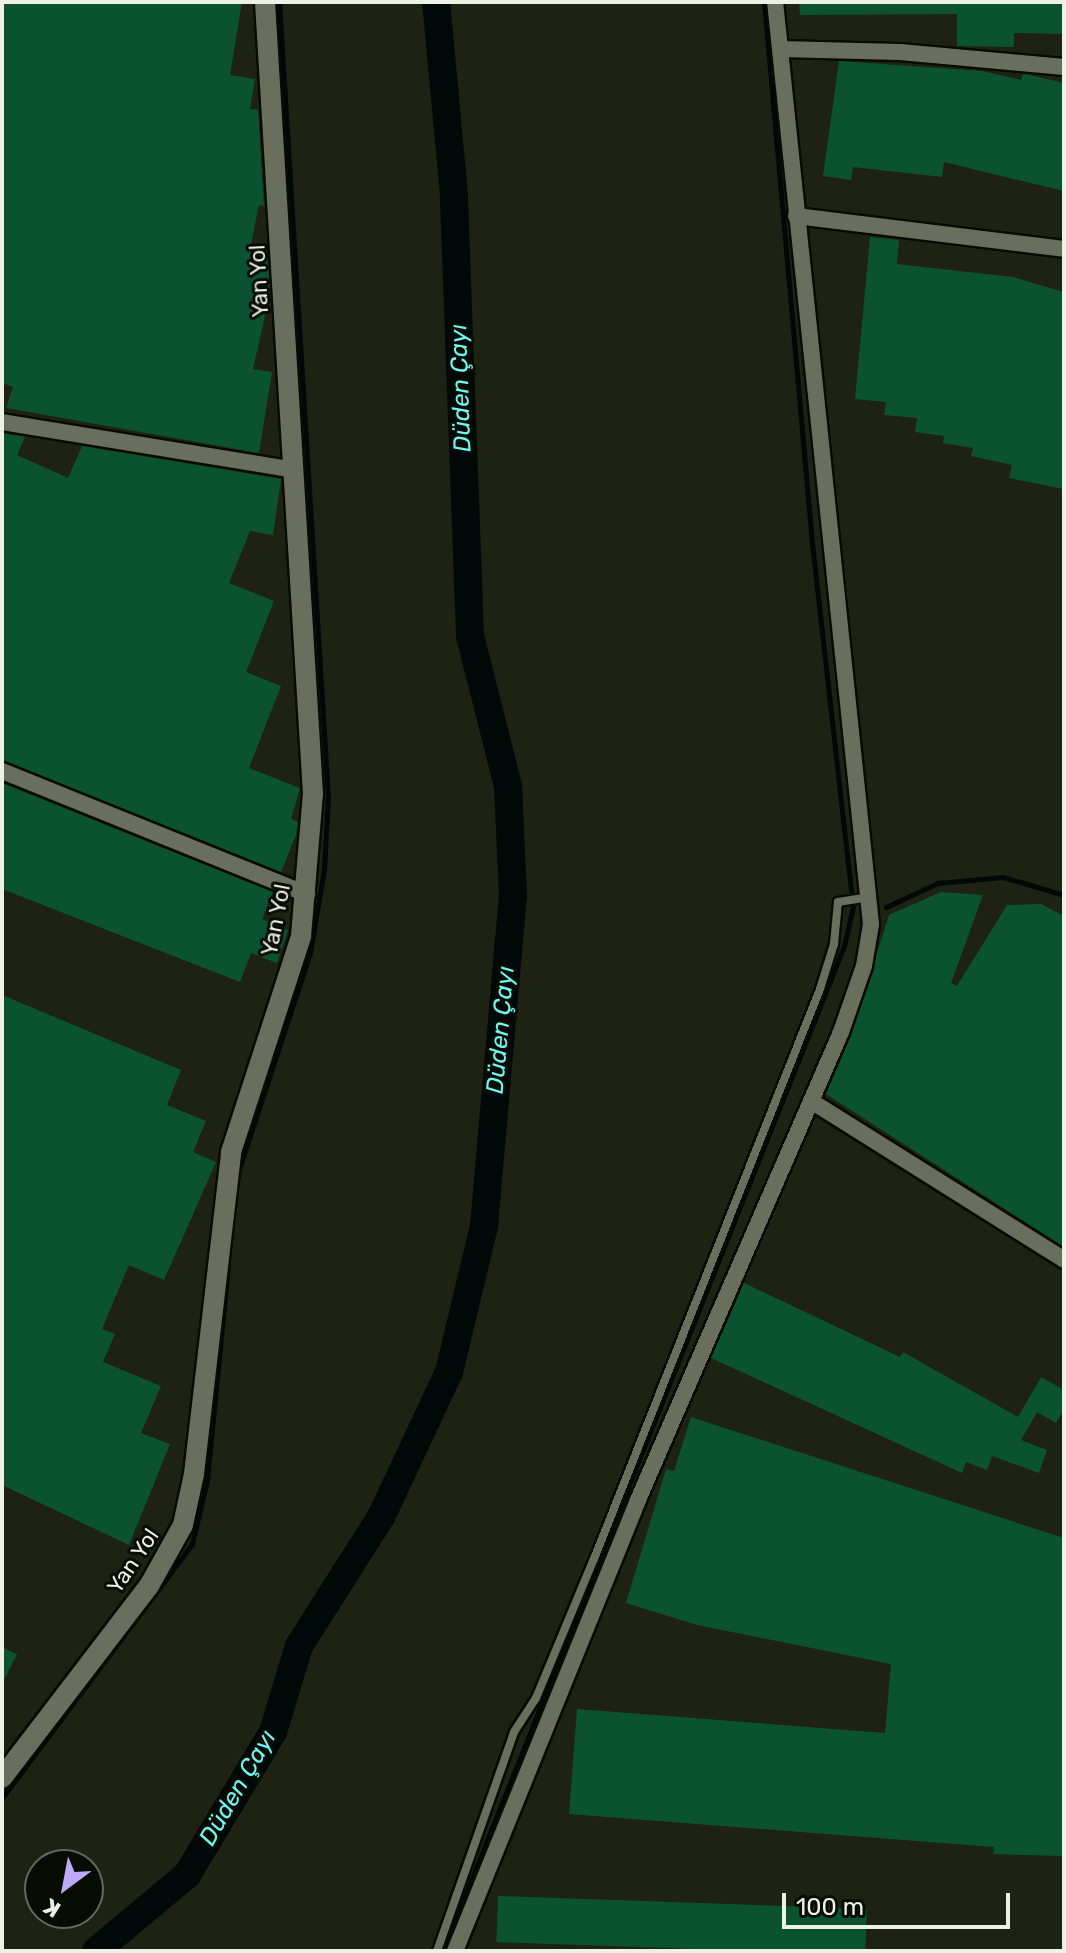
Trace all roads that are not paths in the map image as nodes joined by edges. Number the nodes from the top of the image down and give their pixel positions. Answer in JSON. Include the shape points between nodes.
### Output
{"nodes":[{"id":1,"x":265,"y":2,"type":"edge"},
{"id":2,"x":775,"y":2,"type":"edge"},
{"id":3,"x":780,"y":49,"type":"junction"},
{"id":4,"x":1064,"y":67,"type":"edge"},
{"id":5,"x":796,"y":216,"type":"junction"},
{"id":6,"x":1064,"y":249,"type":"edge"},
{"id":7,"x":2,"y":422,"type":"edge"},
{"id":8,"x":294,"y":470,"type":"junction"},
{"id":9,"x":2,"y":771,"type":"edge"},
{"id":10,"x":307,"y":894,"type":"junction"},
{"id":11,"x":870,"y":897,"type":"junction"},
{"id":12,"x":811,"y":1101,"type":"junction"},
{"id":13,"x":1064,"y":1260,"type":"edge"},
{"id":14,"x":577,"y":1624,"type":"junction"},
{"id":15,"x":2,"y":1778,"type":"edge"},
{"id":16,"x":437,"y":1951,"type":"edge"},
{"id":17,"x":455,"y":1951,"type":"edge"}],
"edges":[{"from":1,"to":8,"type":"street","name":"Yan Yol"},
{"from":2,"to":3,"type":"street"},
{"from":3,"to":4,"type":"street","via":[[900,52]]},
{"from":3,"to":5,"type":"street"},
{"from":5,"to":6,"type":"street"},
{"from":5,"to":11,"type":"street"},
{"from":7,"to":8,"type":"street"},
{"from":8,"to":10,"type":"street","name":"Yan Yol","via":[[313,794]]},
{"from":9,"to":10,"type":"street"},
{"from":10,"to":15,"type":"street","name":"Yan Yol","via":[[301,936],[231,1152],[194,1474],[183,1525],[149,1586]]},
{"from":11,"to":12,"type":"street","via":[[864,966]]},
{"from":11,"to":14,"type":"lane","via":[[838,902],[834,944],[820,989]]},
{"from":12,"to":13,"type":"street"},
{"from":12,"to":14,"type":"street"},
{"from":14,"to":16,"type":"lane","via":[[514,1732]]},
{"from":14,"to":17,"type":"street"}]}
